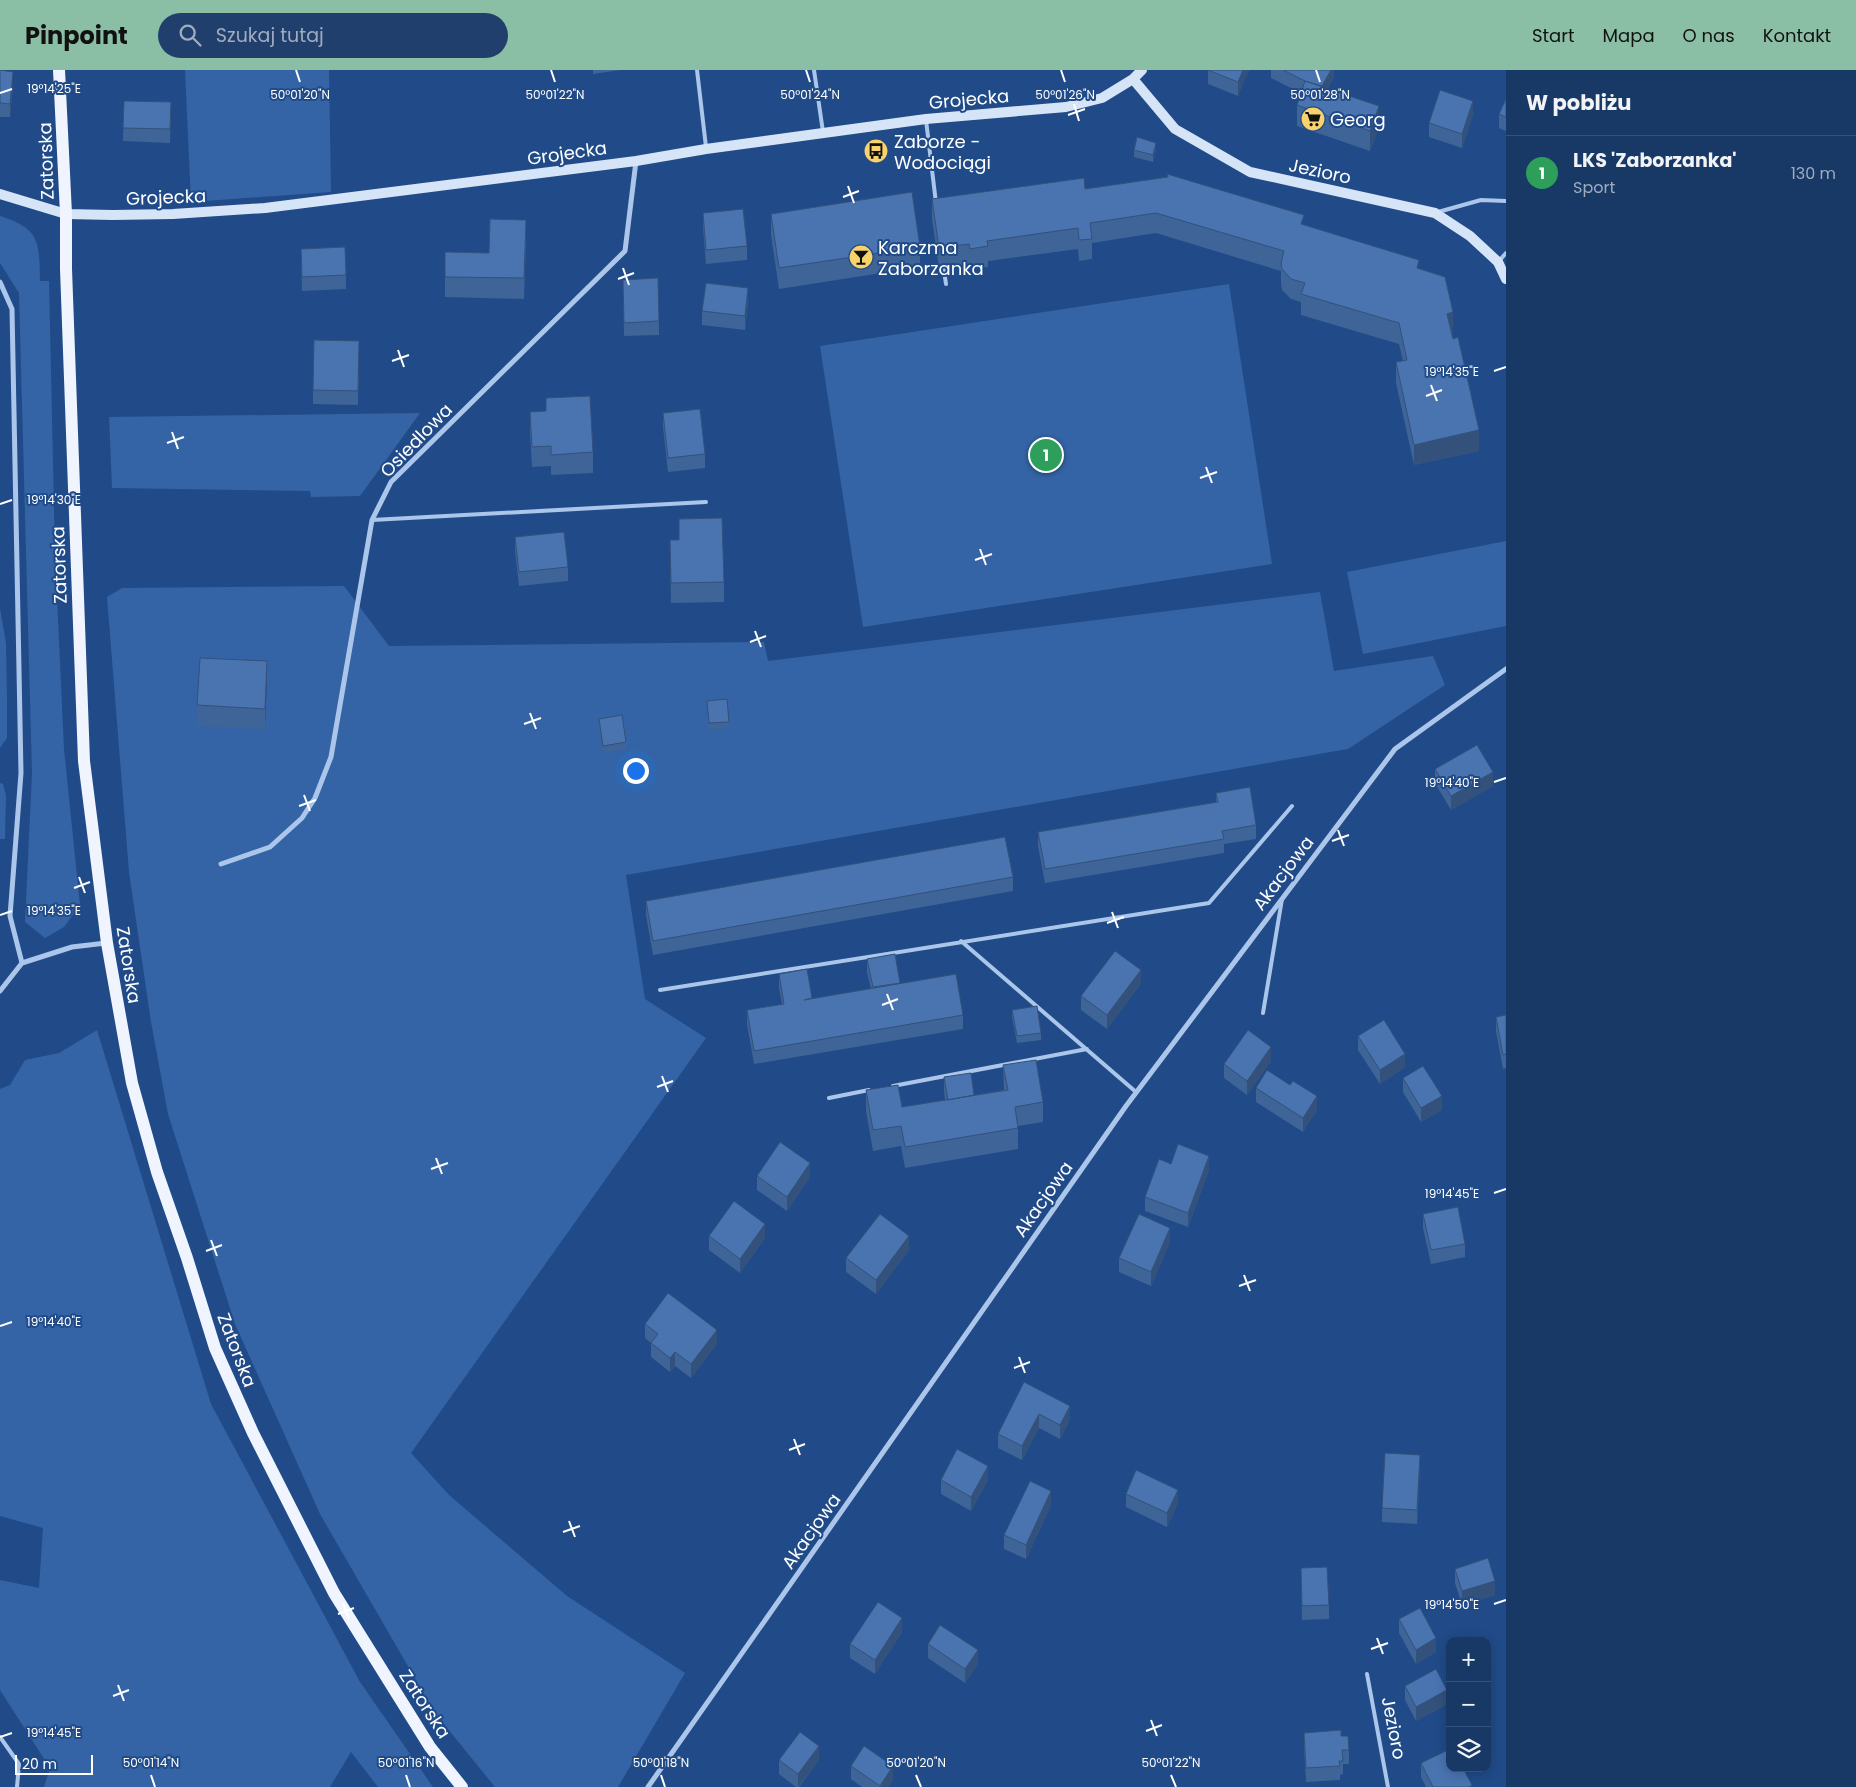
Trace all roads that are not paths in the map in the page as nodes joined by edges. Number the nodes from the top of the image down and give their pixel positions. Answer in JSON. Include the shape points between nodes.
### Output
{"nodes":[{"id":1,"x":59,"y":70,"type":"edge"},
{"id":2,"x":697,"y":70,"type":"edge"},
{"id":3,"x":814,"y":70,"type":"edge"},
{"id":4,"x":1142,"y":70,"type":"edge"},
{"id":5,"x":1133,"y":79,"type":"junction"},
{"id":6,"x":926,"y":119,"type":"junction"},
{"id":7,"x":823,"y":134,"type":"junction"},
{"id":8,"x":706,"y":149,"type":"junction"},
{"id":9,"x":636,"y":161,"type":"junction"},
{"id":10,"x":0,"y":194,"type":"edge"},
{"id":11,"x":1506,"y":201,"type":"edge"},
{"id":12,"x":936,"y":207,"type":"edge"},
{"id":13,"x":1435,"y":213,"type":"junction"},
{"id":14,"x":66,"y":214,"type":"junction"},
{"id":15,"x":1506,"y":253,"type":"edge"},
{"id":16,"x":942,"y":255,"type":"edge"},
{"id":17,"x":1498,"y":262,"type":"junction"},
{"id":18,"x":1506,"y":279,"type":"edge"},
{"id":19,"x":0,"y":282,"type":"edge"},
{"id":20,"x":946,"y":284,"type":"dead end"},
{"id":21,"x":706,"y":502,"type":"dead end"},
{"id":22,"x":372,"y":520,"type":"junction"},
{"id":23,"x":1506,"y":669,"type":"edge"},
{"id":24,"x":1292,"y":806,"type":"dead end"},
{"id":25,"x":221,"y":864,"type":"dead end"},
{"id":26,"x":1283,"y":896,"type":"junction"},
{"id":27,"x":961,"y":941,"type":"junction"},
{"id":28,"x":107,"y":943,"type":"junction"},
{"id":29,"x":22,"y":963,"type":"junction"},
{"id":30,"x":660,"y":990,"type":"dead end"},
{"id":31,"x":0,"y":991,"type":"edge"},
{"id":32,"x":1263,"y":1012,"type":"dead end"},
{"id":33,"x":1087,"y":1048,"type":"junction"},
{"id":34,"x":887,"y":1087,"type":"edge"},
{"id":35,"x":877,"y":1089,"type":"edge"},
{"id":36,"x":1136,"y":1092,"type":"junction"},
{"id":37,"x":830,"y":1098,"type":"dead end"},
{"id":38,"x":1367,"y":1674,"type":"dead end"},
{"id":39,"x":0,"y":1737,"type":"edge"},
{"id":40,"x":17,"y":1787,"type":"edge"},
{"id":41,"x":462,"y":1787,"type":"edge"},
{"id":42,"x":648,"y":1787,"type":"edge"},
{"id":43,"x":1388,"y":1787,"type":"edge"}],
"edges":[{"from":1,"to":14,"type":"main road","name":"Zatorska"},
{"from":2,"to":8,"type":"lane"},
{"from":3,"to":7,"type":"lane"},
{"from":4,"to":5,"type":"street","name":"Grojecka"},
{"from":5,"to":6,"type":"street","name":"Grojecka","via":[[1102,98],[1066,107]]},
{"from":5,"to":13,"type":"street","name":"Jezioro","via":[[1174,129],[1250,172]]},
{"from":6,"to":7,"type":"street","name":"Grojecka"},
{"from":6,"to":12,"type":"lane"},
{"from":7,"to":8,"type":"street","name":"Grojecka"},
{"from":8,"to":9,"type":"street","name":"Grojecka"},
{"from":9,"to":14,"type":"street","name":"Grojecka","via":[[265,208],[164,214]]},
{"from":9,"to":22,"type":"street","name":"Osiedlowa","via":[[625,251],[391,482]]},
{"from":10,"to":14,"type":"street","name":"Grojecka"},
{"from":11,"to":13,"type":"lane","via":[[1481,200]]},
{"from":13,"to":17,"type":"street","name":"Jezioro","via":[[1470,236]]},
{"from":14,"to":28,"type":"main road","name":"Zatorska","via":[[84,761]]},
{"from":15,"to":17,"type":"lane"},
{"from":16,"to":20,"type":"lane"},
{"from":17,"to":18,"type":"street","name":"Jezioro"},
{"from":19,"to":29,"type":"street","via":[[12,309],[21,773],[10,916]]},
{"from":21,"to":22,"type":"lane"},
{"from":22,"to":25,"type":"street","name":"Osiedlowa","via":[[331,757],[314,798],[302,818],[270,847]]},
{"from":23,"to":26,"type":"street","name":"Akacjowa","via":[[1395,749]]},
{"from":24,"to":27,"type":"lane","via":[[1209,903]]},
{"from":26,"to":32,"type":"lane"},
{"from":26,"to":36,"type":"street","name":"Akacjowa"},
{"from":27,"to":30,"type":"lane"},
{"from":27,"to":33,"type":"lane"},
{"from":28,"to":29,"type":"street","via":[[72,947]]},
{"from":28,"to":41,"type":"main road","name":"Zatorska","via":[[132,1084],[157,1172],[215,1348],[253,1433],[334,1593],[430,1746]]},
{"from":29,"to":31,"type":"street"},
{"from":33,"to":34,"type":"lane"},
{"from":33,"to":36,"type":"lane"},
{"from":35,"to":37,"type":"lane"},
{"from":36,"to":42,"type":"street","name":"Akacjowa"},
{"from":38,"to":43,"type":"lane","name":"Jezioro"},
{"from":39,"to":40,"type":"lane","via":[[19,1764]]}]}
